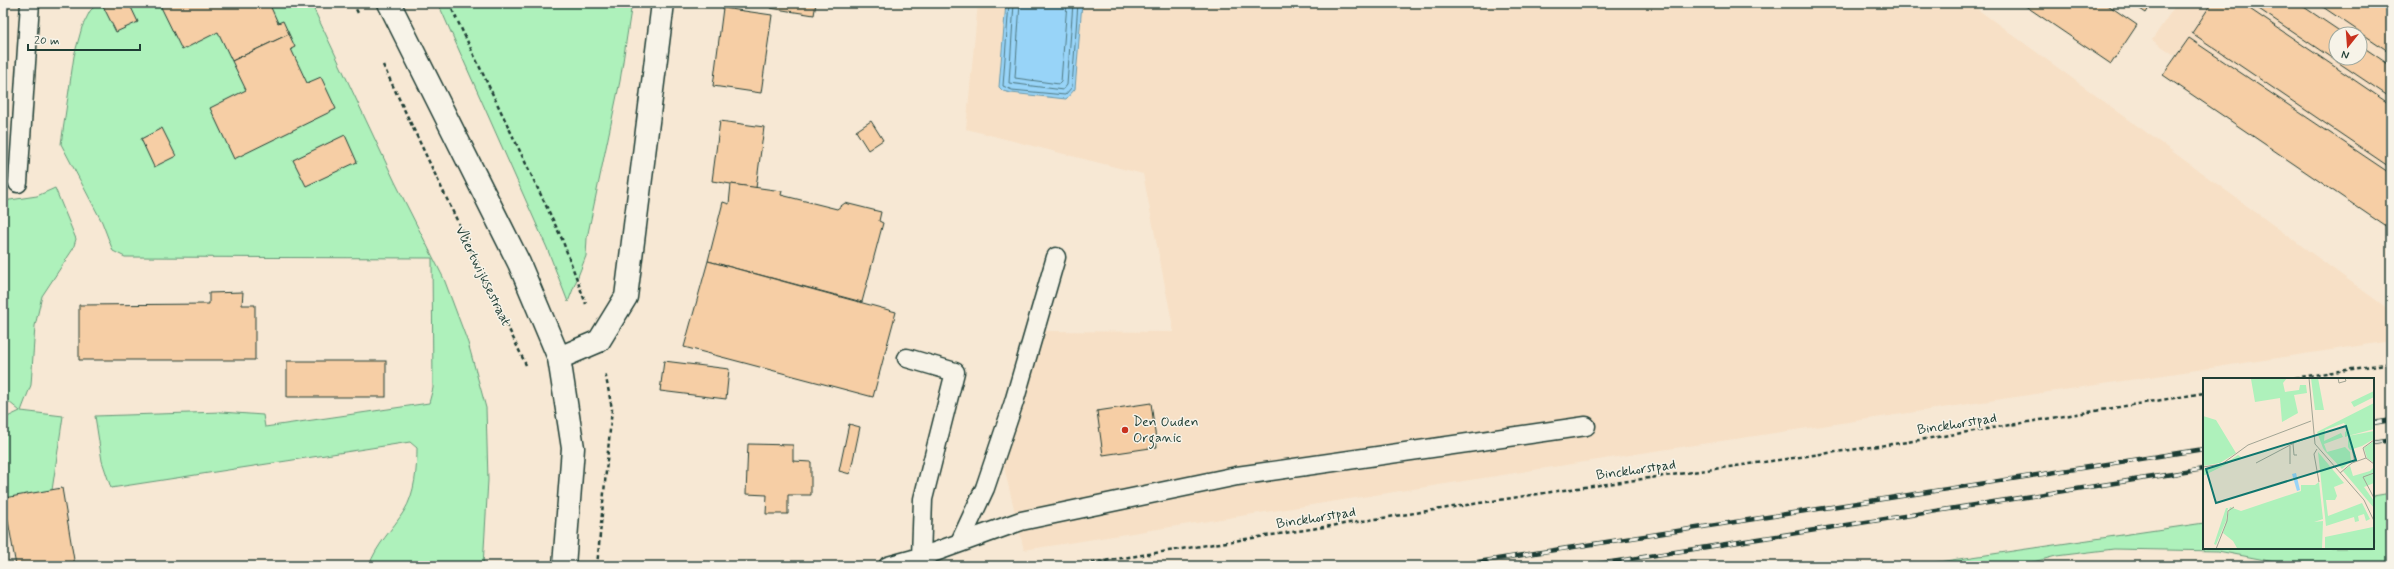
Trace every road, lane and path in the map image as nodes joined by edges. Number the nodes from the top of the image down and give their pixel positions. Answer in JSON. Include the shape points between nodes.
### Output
{"nodes":[{"id":1,"x":30,"y":3,"type":"edge"},
{"id":2,"x":353,"y":3,"type":"edge"},
{"id":3,"x":389,"y":3,"type":"edge"},
{"id":4,"x":663,"y":3,"type":"edge"},
{"id":5,"x":360,"y":17,"type":"dead end"},
{"id":6,"x":380,"y":60,"type":"dead end"},
{"id":7,"x":18,"y":183,"type":"dead end"},
{"id":8,"x":1056,"y":257,"type":"dead end"},
{"id":9,"x":559,"y":358,"type":"junction"},
{"id":10,"x":907,"y":358,"type":"dead end"},
{"id":11,"x":2391,"y":363,"type":"edge"},
{"id":12,"x":527,"y":368,"type":"dead end"},
{"id":13,"x":2294,"y":378,"type":"edge"},
{"id":14,"x":2203,"y":393,"type":"edge"},
{"id":15,"x":1586,"y":426,"type":"dead end"},
{"id":16,"x":960,"y":542,"type":"junction"},
{"id":17,"x":921,"y":557,"type":"junction"},
{"id":18,"x":564,"y":566,"type":"edge"},
{"id":19,"x":888,"y":566,"type":"edge"},
{"id":20,"x":1071,"y":566,"type":"edge"}],
"edges":[{"from":1,"to":7,"type":"lane"},
{"from":2,"to":5,"type":"path"},
{"from":3,"to":9,"type":"street","via":[[519,263]]},
{"from":4,"to":9,"type":"street","via":[[626,297],[600,341]]},
{"from":6,"to":12,"type":"path","name":"Vliertwijksestraat"},
{"from":8,"to":16,"type":"lane","via":[[1012,409],[985,488]]},
{"from":9,"to":18,"type":"street","via":[[573,448]]},
{"from":10,"to":17,"type":"lane","via":[[955,372],[923,499]]},
{"from":11,"to":13,"type":"path"},
{"from":14,"to":20,"type":"path","name":"Binckhorstpad","via":[[1907,442],[1564,490]]},
{"from":15,"to":16,"type":"lane","via":[[1237,476],[1021,521]]},
{"from":16,"to":17,"type":"lane"},
{"from":17,"to":19,"type":"lane"}]}
